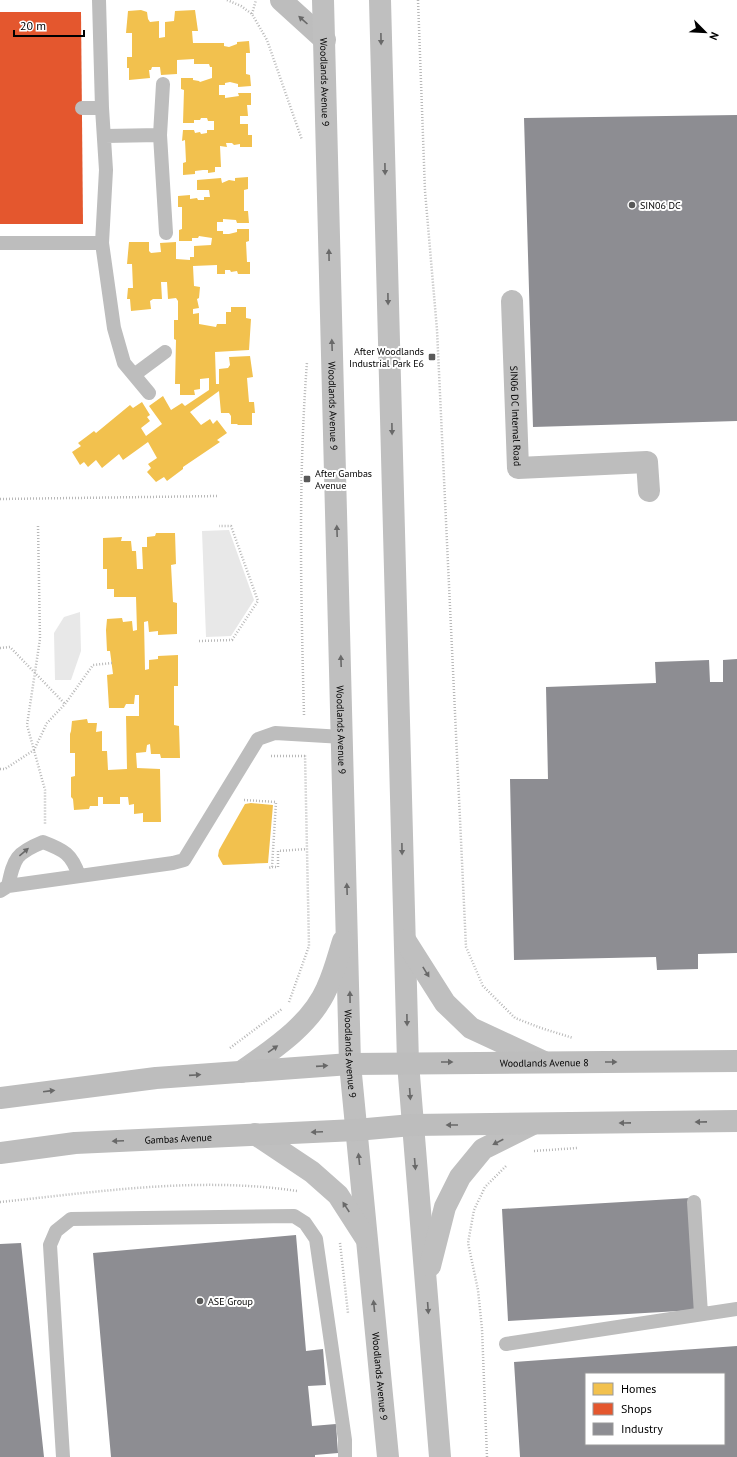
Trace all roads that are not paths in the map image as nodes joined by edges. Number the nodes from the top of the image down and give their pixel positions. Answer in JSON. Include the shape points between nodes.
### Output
{"nodes":[{"id":1,"x":99,"y":0,"type":"edge"},
{"id":2,"x":281,"y":0,"type":"edge"},
{"id":3,"x":323,"y":0,"type":"edge"},
{"id":4,"x":380,"y":0,"type":"edge"},
{"id":5,"x":325,"y":40,"type":"junction"},
{"id":6,"x":163,"y":84,"type":"dead end"},
{"id":7,"x":82,"y":108,"type":"dead end"},
{"id":8,"x":102,"y":108,"type":"junction"},
{"id":9,"x":104,"y":136,"type":"junction"},
{"id":10,"x":160,"y":136,"type":"junction"},
{"id":11,"x":166,"y":233,"type":"dead end"},
{"id":12,"x":102,"y":242,"type":"junction"},
{"id":13,"x":0,"y":243,"type":"edge"},
{"id":14,"x":512,"y":301,"type":"dead end"},
{"id":15,"x":165,"y":352,"type":"dead end"},
{"id":16,"x":134,"y":375,"type":"junction"},
{"id":17,"x":149,"y":393,"type":"dead end"},
{"id":18,"x":649,"y":491,"type":"dead end"},
{"id":19,"x":343,"y":737,"type":"junction"},
{"id":20,"x":79,"y":876,"type":"junction"},
{"id":21,"x":4,"y":889,"type":"edge"},
{"id":22,"x":348,"y":928,"type":"junction"},
{"id":23,"x":405,"y":939,"type":"junction"},
{"id":24,"x":737,"y":1061,"type":"edge"},
{"id":25,"x":544,"y":1062,"type":"junction"},
{"id":26,"x":408,"y":1063,"type":"junction"},
{"id":27,"x":350,"y":1064,"type":"junction"},
{"id":28,"x":241,"y":1072,"type":"junction"},
{"id":29,"x":0,"y":1098,"type":"edge"},
{"id":30,"x":737,"y":1121,"type":"edge"},
{"id":31,"x":533,"y":1124,"type":"junction"},
{"id":32,"x":412,"y":1125,"type":"junction"},
{"id":33,"x":356,"y":1130,"type":"junction"},
{"id":34,"x":255,"y":1134,"type":"junction"},
{"id":35,"x":0,"y":1153,"type":"edge"},
{"id":36,"x":694,"y":1202,"type":"dead end"},
{"id":37,"x":367,"y":1240,"type":"junction"},
{"id":38,"x":426,"y":1281,"type":"junction"},
{"id":39,"x":737,"y":1309,"type":"edge"},
{"id":40,"x":701,"y":1314,"type":"junction"},
{"id":41,"x":506,"y":1344,"type":"dead end"},
{"id":42,"x":63,"y":1457,"type":"edge"},
{"id":43,"x":345,"y":1457,"type":"edge"},
{"id":44,"x":388,"y":1457,"type":"edge"},
{"id":45,"x":440,"y":1457,"type":"edge"}],
"edges":[{"from":1,"to":8,"type":"lane"},
{"from":5,"to":2,"type":"main road","one_way":true},
{"from":3,"to":5,"type":"main road","name":"Woodlands Avenue 9"},
{"from":4,"to":23,"type":"main road","one_way":true},
{"from":19,"to":5,"type":"main road","name":"Woodlands Avenue 9","one_way":true},
{"from":6,"to":10,"type":"lane"},
{"from":7,"to":8,"type":"lane"},
{"from":8,"to":9,"type":"lane"},
{"from":9,"to":10,"type":"lane"},
{"from":9,"to":12,"type":"lane","via":[[106,170]]},
{"from":10,"to":11,"type":"lane"},
{"from":12,"to":13,"type":"lane"},
{"from":12,"to":16,"type":"lane","via":[[114,328],[124,363]]},
{"from":14,"to":18,"type":"main road","name":"SIN06 DC Internal Road","via":[[518,468],[647,462]]},
{"from":15,"to":16,"type":"lane"},
{"from":16,"to":17,"type":"lane"},
{"from":19,"to":20,"type":"lane","via":[[275,733],[258,739],[184,860]]},
{"from":22,"to":19,"type":"main road","name":"Woodlands Avenue 9","one_way":true},
{"from":20,"to":21,"type":"lane"},
{"from":21,"to":20,"type":"lane","one_way":true,"via":[[13,864],[24,850],[43,842],[64,850],[76,865]]},
{"from":27,"to":22,"type":"main road","name":"Woodlands Avenue 9","one_way":true},
{"from":28,"to":22,"type":"main road","one_way":true,"via":[[286,1040],[311,1012],[327,989]]},
{"from":23,"to":25,"type":"main road","one_way":true,"via":[[445,1003],[471,1028]]},
{"from":23,"to":26,"type":"main road","one_way":true},
{"from":25,"to":24,"type":"main road","name":"Woodlands Avenue 8","one_way":true},
{"from":26,"to":25,"type":"main road","name":"Woodlands Avenue 8","one_way":true},
{"from":26,"to":27,"type":"main road","name":"Woodlands Avenue 8"},
{"from":26,"to":32,"type":"main road","one_way":true},
{"from":28,"to":27,"type":"main road","one_way":true},
{"from":27,"to":33,"type":"main road","name":"Woodlands Avenue 9"},
{"from":29,"to":28,"type":"main road","one_way":true,"via":[[156,1078]]},
{"from":30,"to":31,"type":"main road","one_way":true},
{"from":31,"to":32,"type":"main road","one_way":true},
{"from":31,"to":38,"type":"main road","one_way":true,"via":[[483,1149],[460,1176],[445,1207]]},
{"from":32,"to":33,"type":"main road"},
{"from":32,"to":38,"type":"main road","one_way":true},
{"from":33,"to":34,"type":"main road","name":"Gambas Avenue","one_way":true},
{"from":37,"to":33,"type":"main road","name":"Woodlands Avenue 9","one_way":true},
{"from":34,"to":35,"type":"main road","name":"Gambas Avenue","one_way":true,"via":[[75,1142]]},
{"from":37,"to":34,"type":"main road","one_way":true,"via":[[338,1195],[312,1172]]},
{"from":36,"to":40,"type":"lane"},
{"from":44,"to":37,"type":"main road","name":"Woodlands Avenue 9","one_way":true},
{"from":38,"to":45,"type":"main road","one_way":true},
{"from":39,"to":40,"type":"lane"},
{"from":40,"to":41,"type":"lane"},
{"from":42,"to":43,"type":"lane","via":[[50,1245],[56,1231],[71,1219],[294,1216],[305,1223],[316,1239],[345,1440]]}]}
